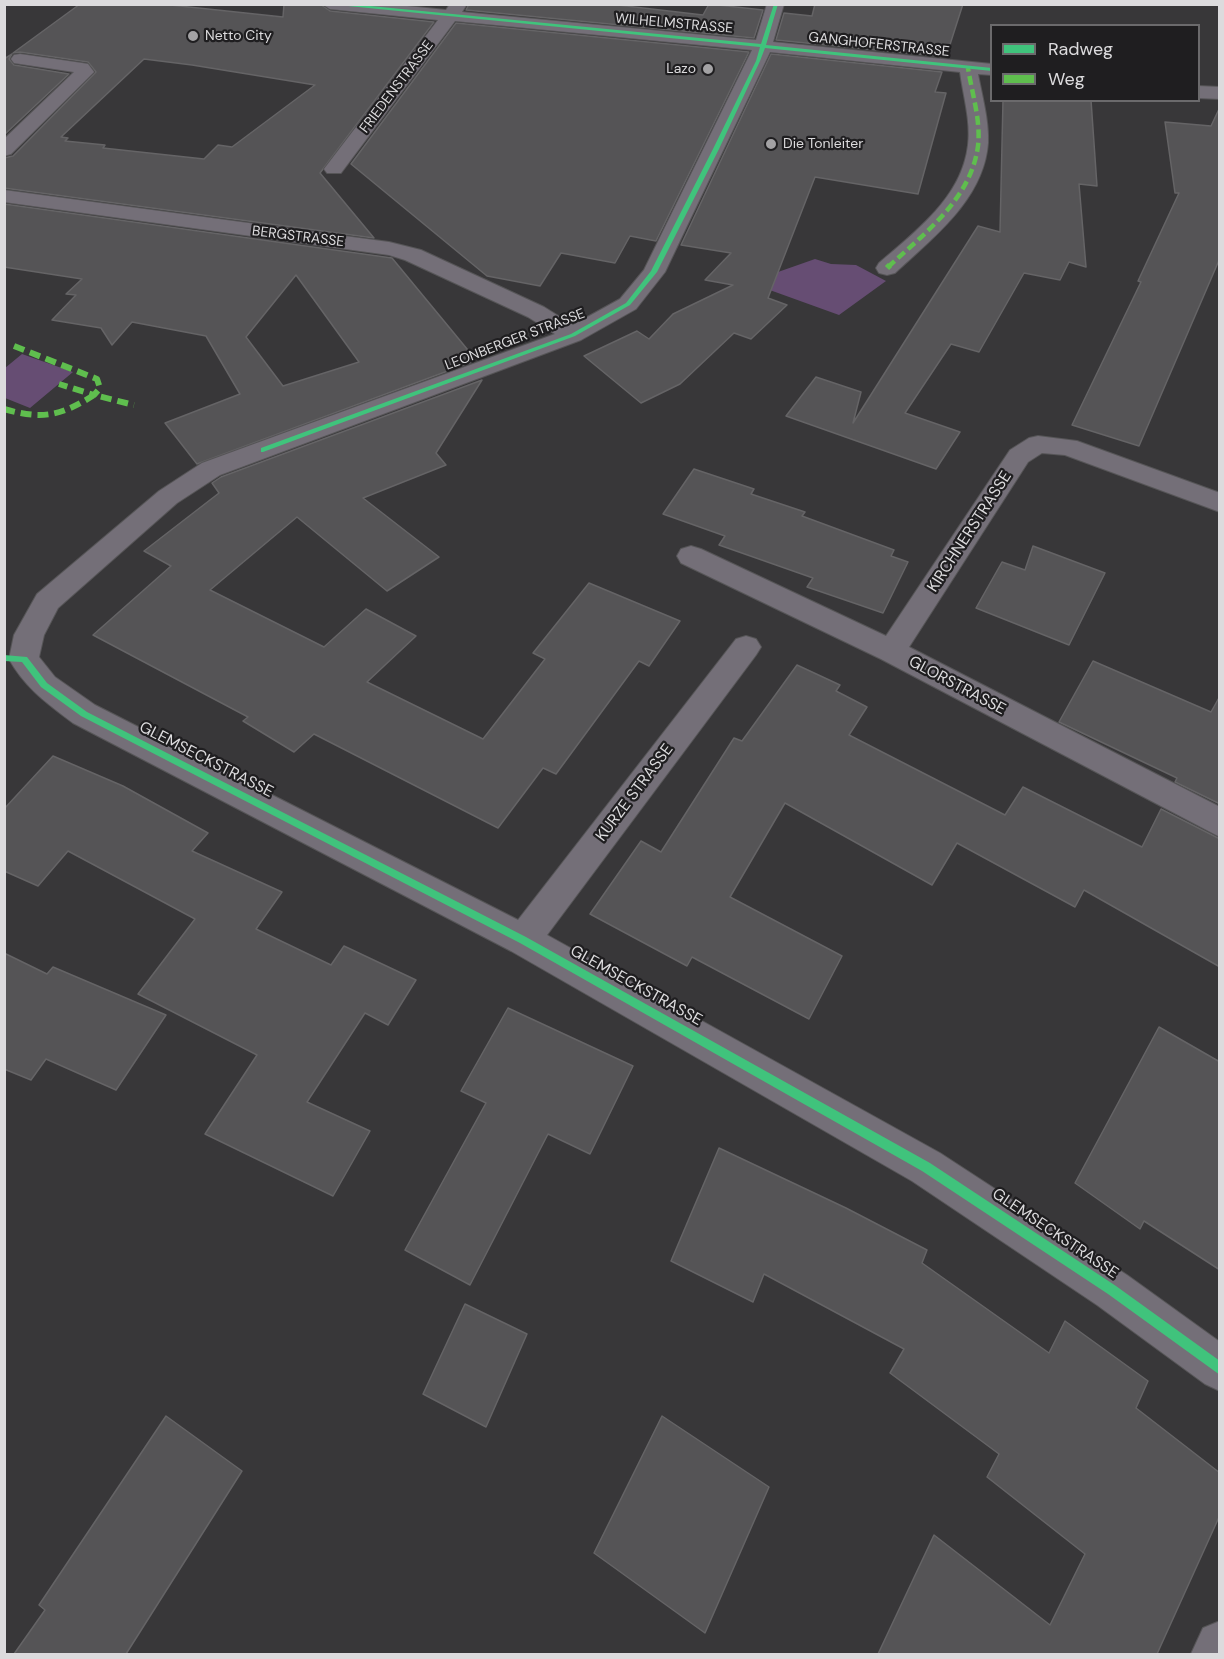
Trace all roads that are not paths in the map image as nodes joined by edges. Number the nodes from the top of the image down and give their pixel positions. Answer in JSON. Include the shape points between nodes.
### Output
{"nodes":[{"id":1,"x":330,"y":4,"type":"edge"},
{"id":2,"x":776,"y":4,"type":"edge"},
{"id":3,"x":455,"y":11,"type":"edge"},
{"id":4,"x":764,"y":46,"type":"junction"},
{"id":5,"x":20,"y":59,"type":"dead end"},
{"id":6,"x":968,"y":68,"type":"junction"},
{"id":7,"x":990,"y":70,"type":"edge"},
{"id":8,"x":1200,"y":92,"type":"edge"},
{"id":9,"x":1220,"y":93,"type":"edge"},
{"id":10,"x":4,"y":150,"type":"edge"},
{"id":11,"x":334,"y":169,"type":"dead end"},
{"id":12,"x":4,"y":196,"type":"edge"},
{"id":13,"x":887,"y":268,"type":"dead end"},
{"id":14,"x":573,"y":335,"type":"junction"},
{"id":15,"x":1220,"y":503,"type":"edge"},
{"id":16,"x":692,"y":556,"type":"dead end"},
{"id":17,"x":746,"y":647,"type":"dead end"},
{"id":18,"x":891,"y":651,"type":"junction"},
{"id":19,"x":14,"y":659,"type":"edge"},
{"id":20,"x":1220,"y":823,"type":"edge"},
{"id":21,"x":523,"y":940,"type":"junction"},
{"id":22,"x":1220,"y":1369,"type":"edge"},
{"id":23,"x":1220,"y":1645,"type":"edge"},
{"id":24,"x":1215,"y":1654,"type":"edge"}],
"edges":[{"from":1,"to":3,"type":"street","name":"WILHELMSTRASSE"},
{"from":2,"to":4,"type":"street","name":"LEONBERGER STRASSE"},
{"from":3,"to":4,"type":"street","name":"WILHELMSTRASSE"},
{"from":3,"to":11,"type":"street","name":"FRIEDENSTRASSE"},
{"from":4,"to":6,"type":"street","name":"GANGHOFERSTRASSE"},
{"from":4,"to":14,"type":"street","name":"LEONBERGER STRASSE","via":[[654,272],[628,304]]},
{"from":5,"to":10,"type":"street","via":[[82,68],[85,72]]},
{"from":6,"to":7,"type":"street","name":"GANGHOFERSTRASSE"},
{"from":6,"to":13,"type":"street","via":[[978,144],[969,179],[948,212]]},
{"from":8,"to":9,"type":"street"},
{"from":12,"to":14,"type":"street","name":"BERGSTRASSE","via":[[389,249],[413,255],[536,312]]},
{"from":14,"to":19,"type":"street","name":"LEONBERGER STRASSE","via":[[211,469],[168,497],[47,602]]},
{"from":15,"to":18,"type":"street","name":"KIRCHNERSTRASSE","via":[[1068,447],[1038,444],[1019,456]]},
{"from":16,"to":18,"type":"street","name":"GLORSTRASSE"},
{"from":17,"to":21,"type":"street","name":"KURZE STRASSE"},
{"from":18,"to":20,"type":"street","name":"GLORSTRASSE"},
{"from":19,"to":21,"type":"street","name":"GLEMSECKSTRASSE","via":[[84,714]]},
{"from":21,"to":22,"type":"street","name":"GLEMSECKSTRASSE","via":[[926,1167],[1112,1290]]},
{"from":23,"to":24,"type":"street"}]}
